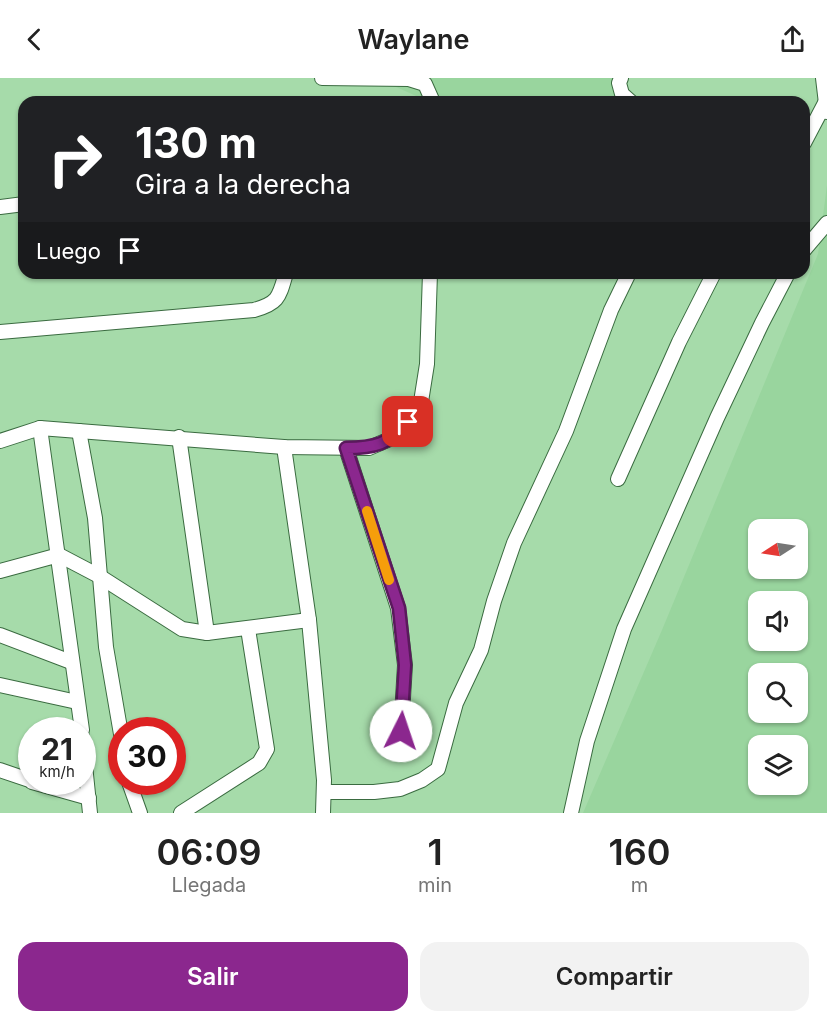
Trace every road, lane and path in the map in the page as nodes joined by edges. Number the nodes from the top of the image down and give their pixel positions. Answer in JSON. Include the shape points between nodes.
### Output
{"nodes":[{"id":1,"x":322,"y":78,"type":"edge"},
{"id":2,"x":621,"y":78,"type":"edge"},
{"id":3,"x":823,"y":78,"type":"edge"},
{"id":4,"x":430,"y":96,"type":"edge"},
{"id":5,"x":624,"y":96,"type":"edge"},
{"id":6,"x":826,"y":108,"type":"edge"},
{"id":7,"x":810,"y":133,"type":"edge"},
{"id":8,"x":18,"y":205,"type":"edge"},
{"id":9,"x":0,"y":207,"type":"edge"},
{"id":10,"x":827,"y":223,"type":"edge"},
{"id":11,"x":810,"y":243,"type":"edge"},
{"id":12,"x":284,"y":279,"type":"edge"},
{"id":13,"x":429,"y":279,"type":"edge"},
{"id":14,"x":626,"y":279,"type":"edge"},
{"id":15,"x":711,"y":279,"type":"edge"},
{"id":16,"x":786,"y":279,"type":"edge"},
{"id":17,"x":0,"y":332,"type":"edge"},
{"id":18,"x":40,"y":428,"type":"junction"},
{"id":19,"x":79,"y":430,"type":"junction"},
{"id":20,"x":179,"y":437,"type":"junction"},
{"id":21,"x":0,"y":441,"type":"edge"},
{"id":22,"x":284,"y":447,"type":"junction"},
{"id":23,"x":346,"y":448,"type":"junction"},
{"id":24,"x":618,"y":479,"type":"dead end"},
{"id":25,"x":59,"y":555,"type":"junction"},
{"id":26,"x":0,"y":572,"type":"edge"},
{"id":27,"x":99,"y":576,"type":"junction"},
{"id":28,"x":309,"y":620,"type":"junction"},
{"id":29,"x":248,"y":629,"type":"junction"},
{"id":30,"x":207,"y":633,"type":"junction"},
{"id":31,"x":0,"y":635,"type":"edge"},
{"id":32,"x":71,"y":662,"type":"junction"},
{"id":33,"x":0,"y":685,"type":"edge"},
{"id":34,"x":77,"y":702,"type":"junction"},
{"id":35,"x":80,"y":717,"type":"edge"},
{"id":36,"x":118,"y":717,"type":"edge"},
{"id":37,"x":401,"y":731,"type":"dead end"},
{"id":38,"x":0,"y":770,"type":"edge"},
{"id":39,"x":18,"y":776,"type":"edge"},
{"id":40,"x":324,"y":792,"type":"junction"},
{"id":41,"x":79,"y":795,"type":"edge"},
{"id":42,"x":89,"y":795,"type":"edge"},
{"id":43,"x":134,"y":795,"type":"edge"},
{"id":44,"x":89,"y":798,"type":"junction"},
{"id":45,"x":90,"y":813,"type":"edge"},
{"id":46,"x":140,"y":813,"type":"edge"},
{"id":47,"x":181,"y":813,"type":"edge"},
{"id":48,"x":323,"y":813,"type":"edge"},
{"id":49,"x":571,"y":813,"type":"edge"}],
"edges":[{"from":1,"to":4,"type":"street","via":[[409,79],[424,84]]},
{"from":2,"to":5,"type":"street"},
{"from":3,"to":6,"type":"street"},
{"from":6,"to":7,"type":"street"},
{"from":8,"to":9,"type":"street"},
{"from":10,"to":11,"type":"street"},
{"from":12,"to":17,"type":"street","via":[[279,298],[254,310]]},
{"from":13,"to":23,"type":"street","via":[[428,364],[420,408],[397,436],[369,448]]},
{"from":14,"to":40,"type":"street","via":[[566,431],[514,543],[481,650],[456,703],[438,769],[400,789]]},
{"from":15,"to":24,"type":"street"},
{"from":16,"to":49,"type":"street","via":[[717,418],[624,629],[587,741]]},
{"from":18,"to":19,"type":"street"},
{"from":18,"to":21,"type":"street"},
{"from":18,"to":25,"type":"street"},
{"from":19,"to":20,"type":"street"},
{"from":19,"to":27,"type":"street","via":[[95,518]]},
{"from":20,"to":22,"type":"street"},
{"from":20,"to":30,"type":"street"},
{"from":22,"to":23,"type":"street"},
{"from":22,"to":28,"type":"street"},
{"from":23,"to":37,"type":"street","via":[[399,608],[405,665]]},
{"from":25,"to":26,"type":"street"},
{"from":25,"to":27,"type":"street"},
{"from":25,"to":32,"type":"street"},
{"from":27,"to":30,"type":"street","via":[[182,629]]},
{"from":27,"to":36,"type":"street"},
{"from":28,"to":29,"type":"street"},
{"from":28,"to":40,"type":"street"},
{"from":29,"to":30,"type":"street"},
{"from":29,"to":47,"type":"street","via":[[267,748],[259,763]]},
{"from":31,"to":32,"type":"street"},
{"from":32,"to":34,"type":"street"},
{"from":33,"to":34,"type":"street"},
{"from":34,"to":35,"type":"street"},
{"from":38,"to":39,"type":"street"},
{"from":40,"to":48,"type":"street"},
{"from":41,"to":44,"type":"street"},
{"from":42,"to":44,"type":"street"},
{"from":43,"to":46,"type":"street"},
{"from":44,"to":45,"type":"street"}]}
